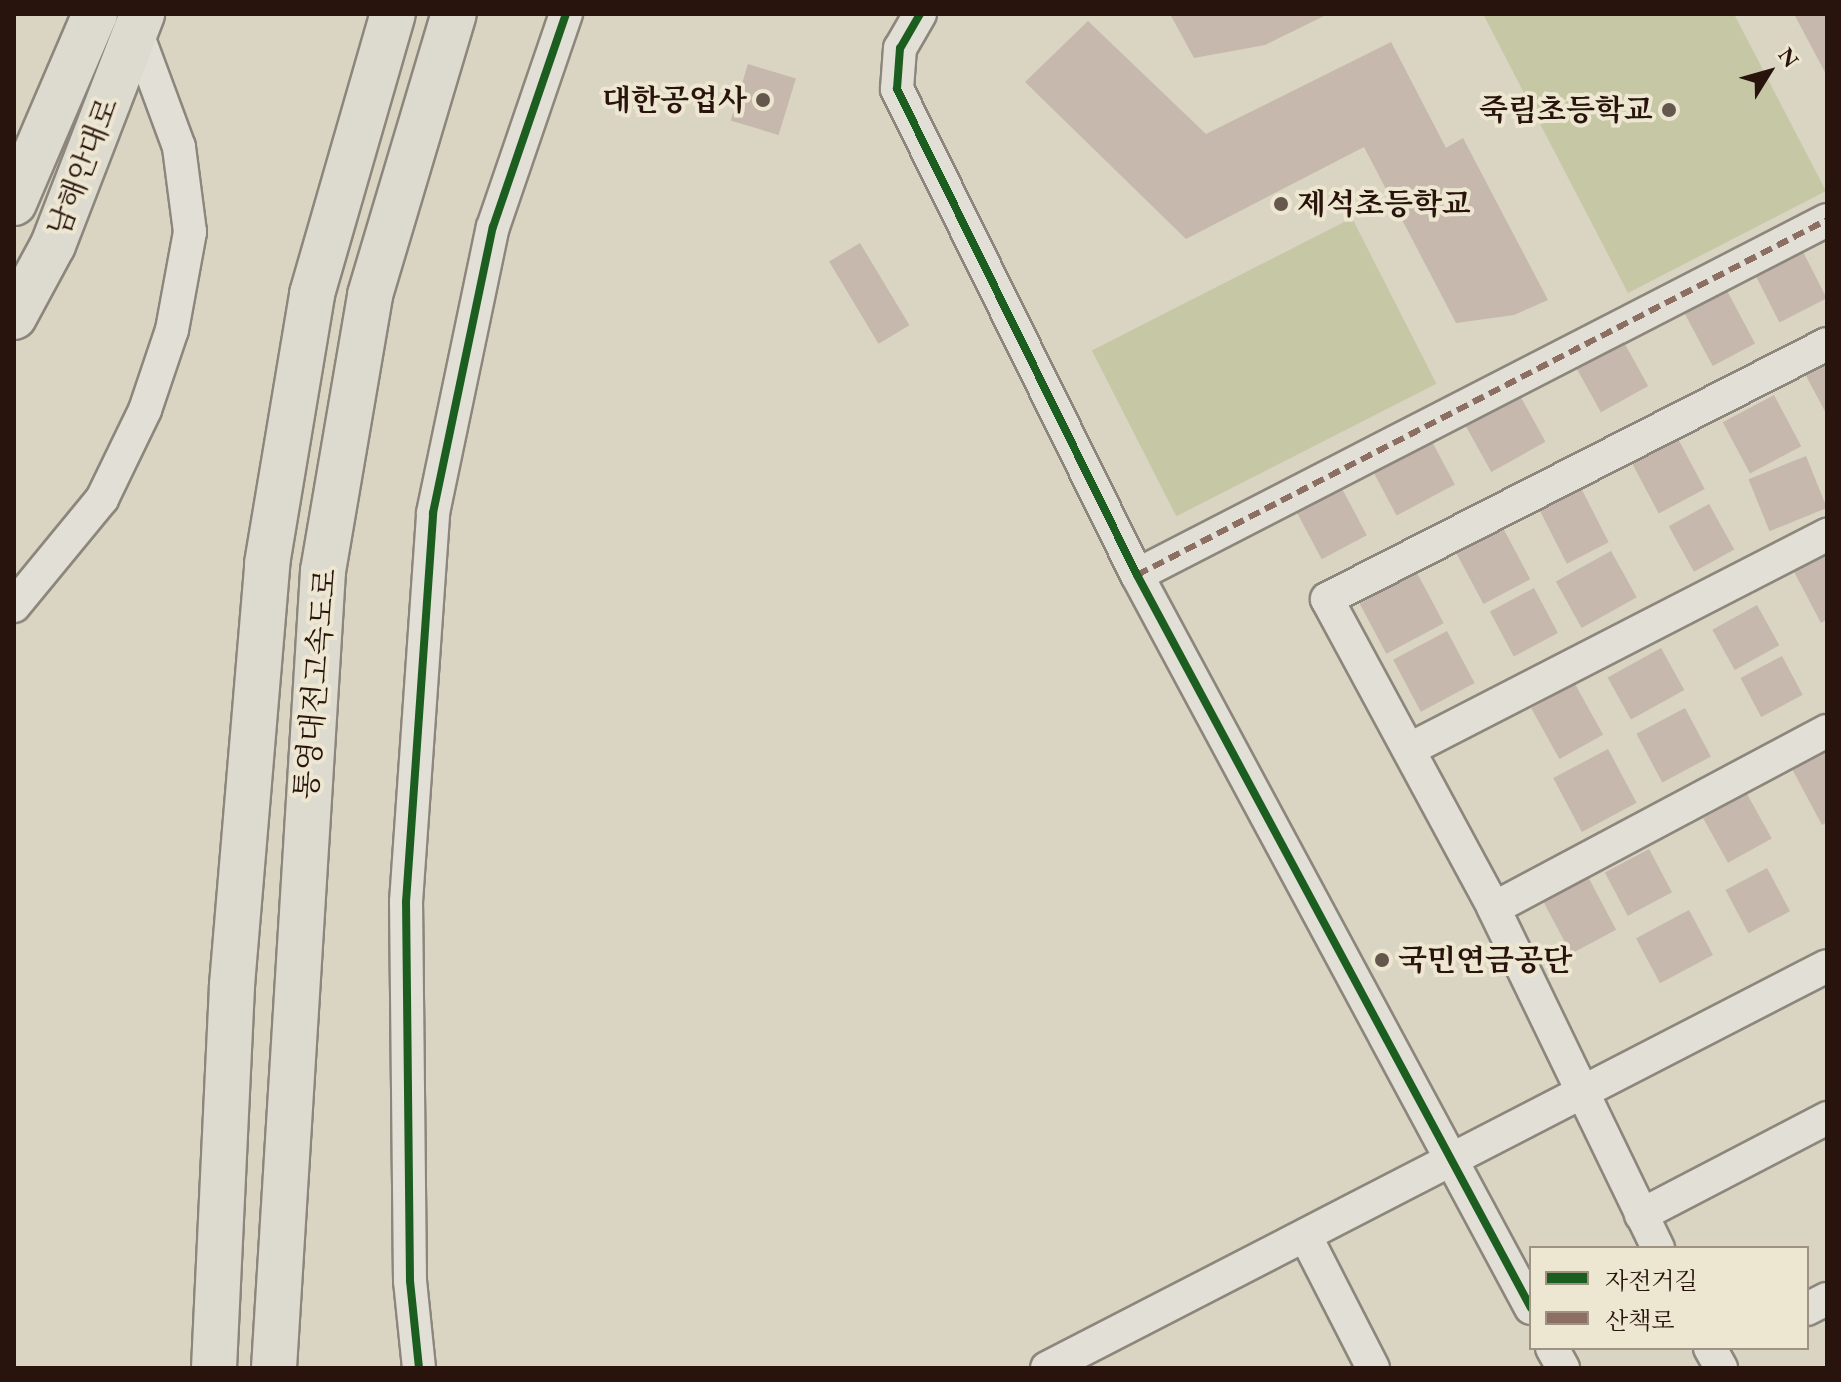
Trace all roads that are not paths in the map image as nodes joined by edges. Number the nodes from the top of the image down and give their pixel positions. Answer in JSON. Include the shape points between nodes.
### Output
{"nodes":[{"id":1,"x":95,"y":14,"type":"edge"},
{"id":2,"x":393,"y":14,"type":"edge"},
{"id":3,"x":454,"y":14,"type":"edge"},
{"id":4,"x":566,"y":14,"type":"edge"},
{"id":5,"x":920,"y":14,"type":"edge"},
{"id":6,"x":139,"y":23,"type":"edge"},
{"id":7,"x":14,"y":203,"type":"edge"},
{"id":8,"x":1827,"y":220,"type":"edge"},
{"id":9,"x":14,"y":317,"type":"edge"},
{"id":10,"x":1827,"y":344,"type":"edge"},
{"id":11,"x":1827,"y":535,"type":"edge"},
{"id":12,"x":1137,"y":575,"type":"junction"},
{"id":13,"x":14,"y":606,"type":"edge"},
{"id":14,"x":1827,"y":731,"type":"edge"},
{"id":15,"x":1410,"y":749,"type":"junction"},
{"id":16,"x":1494,"y":908,"type":"junction"},
{"id":17,"x":1827,"y":966,"type":"edge"},
{"id":18,"x":1579,"y":1095,"type":"junction"},
{"id":19,"x":1827,"y":1118,"type":"edge"},
{"id":20,"x":1455,"y":1162,"type":"junction"},
{"id":21,"x":1641,"y":1215,"type":"junction"},
{"id":22,"x":1306,"y":1237,"type":"junction"},
{"id":23,"x":1657,"y":1246,"type":"edge"},
{"id":24,"x":1827,"y":1299,"type":"edge"},
{"id":25,"x":1529,"y":1304,"type":"edge"},
{"id":26,"x":1809,"y":1308,"type":"edge"},
{"id":27,"x":1553,"y":1350,"type":"edge"},
{"id":28,"x":214,"y":1368,"type":"edge"},
{"id":29,"x":274,"y":1368,"type":"edge"},
{"id":30,"x":419,"y":1368,"type":"edge"},
{"id":31,"x":1047,"y":1368,"type":"edge"},
{"id":32,"x":1373,"y":1368,"type":"edge"},
{"id":33,"x":1563,"y":1368,"type":"edge"}],
"edges":[{"from":1,"to":7,"type":"main road","name":"남해안대로"},
{"from":2,"to":28,"type":"main road","name":"통영대전고속도로","via":[[312,294],[267,564],[232,985]]},
{"from":3,"to":29,"type":"main road","name":"통영대전고속도로","via":[[370,295],[323,571]]},
{"from":4,"to":30,"type":"street","via":[[493,227],[433,513],[406,902],[410,1281]]},
{"from":5,"to":12,"type":"street","via":[[900,48],[897,89]]},
{"from":6,"to":9,"type":"main road","name":"남해안대로","via":[[53,245]]},
{"from":6,"to":13,"type":"street","via":[[179,147],[190,232],[172,330],[145,410],[102,499]]},
{"from":8,"to":12,"type":"street"},
{"from":10,"to":15,"type":"street","via":[[1327,599]]},
{"from":11,"to":15,"type":"street"},
{"from":12,"to":20,"type":"street"},
{"from":14,"to":16,"type":"street"},
{"from":15,"to":16,"type":"street"},
{"from":16,"to":18,"type":"street"},
{"from":17,"to":18,"type":"street"},
{"from":18,"to":20,"type":"street"},
{"from":18,"to":21,"type":"street"},
{"from":19,"to":21,"type":"street"},
{"from":20,"to":22,"type":"street"},
{"from":20,"to":25,"type":"street"},
{"from":21,"to":23,"type":"street"},
{"from":22,"to":31,"type":"street"},
{"from":22,"to":32,"type":"street"},
{"from":24,"to":26,"type":"street"},
{"from":27,"to":33,"type":"street"}]}
